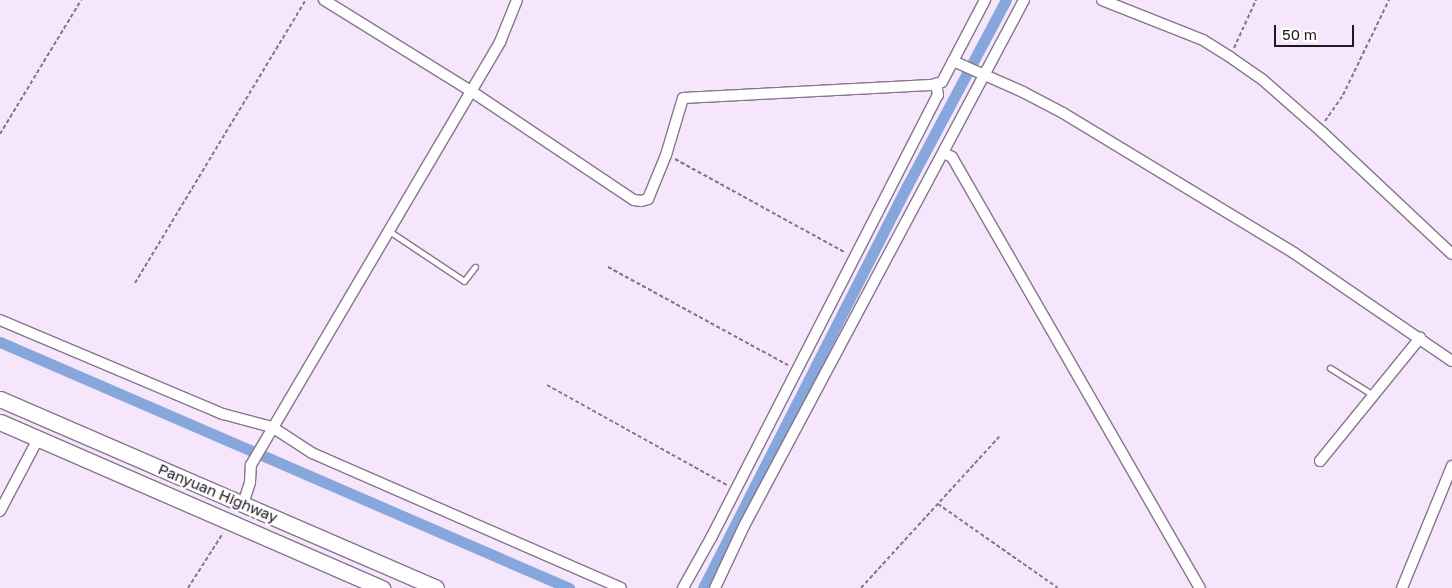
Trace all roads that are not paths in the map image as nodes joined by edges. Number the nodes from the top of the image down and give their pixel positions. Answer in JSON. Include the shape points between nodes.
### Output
{"nodes":[{"id":1,"x":324,"y":0,"type":"edge"},
{"id":2,"x":517,"y":0,"type":"edge"},
{"id":3,"x":985,"y":0,"type":"edge"},
{"id":4,"x":1024,"y":0,"type":"edge"},
{"id":5,"x":1102,"y":0,"type":"edge"},
{"id":6,"x":956,"y":62,"type":"junction"},
{"id":7,"x":983,"y":74,"type":"junction"},
{"id":8,"x":936,"y":84,"type":"junction"},
{"id":9,"x":471,"y":91,"type":"junction"},
{"id":10,"x":944,"y":153,"type":"junction"},
{"id":11,"x":389,"y":231,"type":"junction"},
{"id":12,"x":1452,"y":254,"type":"edge"},
{"id":13,"x":475,"y":267,"type":"dead end"},
{"id":14,"x":0,"y":320,"type":"edge"},
{"id":15,"x":1420,"y":338,"type":"junction"},
{"id":16,"x":1452,"y":361,"type":"edge"},
{"id":17,"x":1330,"y":368,"type":"dead end"},
{"id":18,"x":1373,"y":396,"type":"junction"},
{"id":19,"x":0,"y":399,"type":"edge"},
{"id":20,"x":0,"y":422,"type":"edge"},
{"id":21,"x":270,"y":431,"type":"junction"},
{"id":22,"x":38,"y":439,"type":"junction"},
{"id":23,"x":1320,"y":460,"type":"dead end"},
{"id":24,"x":1452,"y":466,"type":"edge"},
{"id":25,"x":243,"y":504,"type":"junction"},
{"id":26,"x":0,"y":511,"type":"edge"},
{"id":27,"x":382,"y":588,"type":"edge"},
{"id":28,"x":436,"y":588,"type":"edge"},
{"id":29,"x":621,"y":588,"type":"edge"},
{"id":30,"x":683,"y":588,"type":"edge"},
{"id":31,"x":715,"y":588,"type":"edge"},
{"id":32,"x":1199,"y":588,"type":"edge"},
{"id":33,"x":1402,"y":588,"type":"edge"}],
"edges":[{"from":1,"to":9,"type":"street"},
{"from":2,"to":9,"type":"street","via":[[500,42]]},
{"from":3,"to":6,"type":"street"},
{"from":4,"to":7,"type":"street"},
{"from":5,"to":12,"type":"street","via":[[1204,40],[1263,80]]},
{"from":6,"to":7,"type":"street"},
{"from":6,"to":8,"type":"street","via":[[942,82]]},
{"from":7,"to":10,"type":"street"},
{"from":7,"to":15,"type":"street","via":[[1063,113],[1113,143],[1294,254]]},
{"from":8,"to":9,"type":"street","via":[[683,98],[666,155],[648,199],[641,201],[634,200]]},
{"from":8,"to":30,"type":"street","via":[[938,95]]},
{"from":9,"to":11,"type":"street"},
{"from":10,"to":31,"type":"street","via":[[744,526]]},
{"from":10,"to":32,"type":"street","via":[[952,157]]},
{"from":11,"to":13,"type":"lane","via":[[464,281]]},
{"from":11,"to":21,"type":"street"},
{"from":14,"to":21,"type":"street"},
{"from":15,"to":16,"type":"street"},
{"from":15,"to":18,"type":"street"},
{"from":17,"to":18,"type":"lane"},
{"from":18,"to":23,"type":"street"},
{"from":19,"to":25,"type":"main road","name":"Panyuan Highway"},
{"from":20,"to":22,"type":"main road","name":"Panyuan Highway"},
{"from":21,"to":25,"type":"street","via":[[251,465]]},
{"from":21,"to":29,"type":"street","via":[[312,453]]},
{"from":22,"to":26,"type":"street"},
{"from":22,"to":27,"type":"main road","name":"Panyuan Highway"},
{"from":24,"to":33,"type":"street"},
{"from":25,"to":28,"type":"main road","name":"Panyuan Highway"}]}
